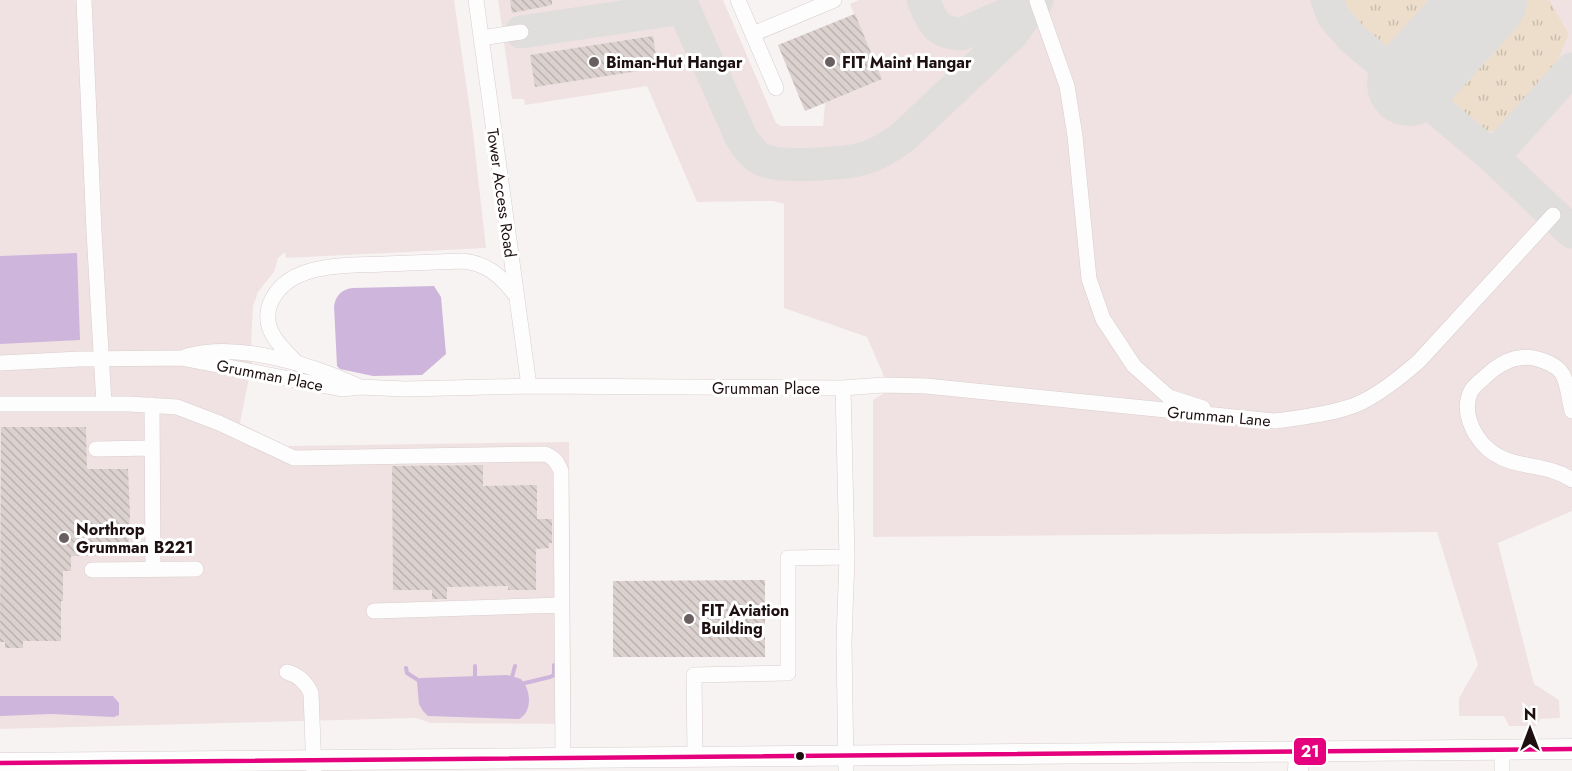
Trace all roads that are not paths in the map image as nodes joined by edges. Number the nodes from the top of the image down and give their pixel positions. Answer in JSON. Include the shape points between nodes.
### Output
{"nodes":[{"id":1,"x":84,"y":0,"type":"edge"},
{"id":2,"x":476,"y":0,"type":"edge"},
{"id":3,"x":738,"y":0,"type":"edge"},
{"id":4,"x":834,"y":0,"type":"edge"},
{"id":5,"x":1037,"y":1,"type":"edge"},
{"id":6,"x":521,"y":32,"type":"dead end"},
{"id":7,"x":753,"y":34,"type":"junction"},
{"id":8,"x":481,"y":38,"type":"junction"},
{"id":9,"x":776,"y":88,"type":"dead end"},
{"id":10,"x":1553,"y":215,"type":"dead end"},
{"id":11,"x":516,"y":296,"type":"junction"},
{"id":12,"x":181,"y":358,"type":"junction"},
{"id":13,"x":102,"y":359,"type":"junction"},
{"id":14,"x":296,"y":362,"type":"junction"},
{"id":15,"x":0,"y":363,"type":"edge"},
{"id":16,"x":529,"y":386,"type":"junction"},
{"id":17,"x":360,"y":387,"type":"junction"},
{"id":18,"x":843,"y":388,"type":"junction"},
{"id":19,"x":0,"y":404,"type":"edge"},
{"id":20,"x":104,"y":404,"type":"junction"},
{"id":21,"x":152,"y":405,"type":"junction"},
{"id":22,"x":1572,"y":411,"type":"edge"},
{"id":23,"x":1231,"y":418,"type":"junction"},
{"id":24,"x":152,"y":448,"type":"junction"},
{"id":25,"x":96,"y":449,"type":"dead end"},
{"id":26,"x":1572,"y":480,"type":"edge"},
{"id":27,"x":847,"y":557,"type":"junction"},
{"id":28,"x":153,"y":569,"type":"junction"},
{"id":29,"x":196,"y":569,"type":"dead end"},
{"id":30,"x":93,"y":570,"type":"dead end"},
{"id":31,"x":561,"y":605,"type":"junction"},
{"id":32,"x":374,"y":611,"type":"dead end"},
{"id":33,"x":287,"y":672,"type":"dead end"},
{"id":34,"x":1502,"y":749,"type":"junction"},
{"id":35,"x":1572,"y":749,"type":"edge"},
{"id":36,"x":1299,"y":750,"type":"junction"},
{"id":37,"x":695,"y":756,"type":"junction"},
{"id":38,"x":563,"y":757,"type":"junction"},
{"id":39,"x":0,"y":763,"type":"edge"},
{"id":40,"x":846,"y":763,"type":"edge"},
{"id":41,"x":314,"y":765,"type":"edge"},
{"id":42,"x":1298,"y":771,"type":"edge"},
{"id":43,"x":1502,"y":771,"type":"edge"}],
"edges":[{"from":1,"to":13,"type":"street"},
{"from":2,"to":8,"type":"street","name":"Tower Access Road"},
{"from":3,"to":7,"type":"street"},
{"from":4,"to":7,"type":"street"},
{"from":5,"to":23,"type":"street","via":[[1067,86],[1089,279],[1103,320],[1134,366],[1169,397]]},
{"from":6,"to":8,"type":"street"},
{"from":7,"to":9,"type":"street"},
{"from":8,"to":11,"type":"street","name":"Tower Access Road"},
{"from":10,"to":23,"type":"street","name":"Grumman Lane","via":[[1419,361],[1361,403],[1310,417],[1275,421]]},
{"from":11,"to":14,"type":"street","via":[[502,278],[472,262],[329,267],[305,273],[285,283],[269,309],[273,338]]},
{"from":11,"to":16,"type":"street","name":"Tower Access Road"},
{"from":12,"to":13,"type":"street","name":"Grumman Place"},
{"from":12,"to":14,"type":"street","name":"Grumman Place","via":[[230,351]]},
{"from":12,"to":17,"type":"street","name":"Grumman Place","via":[[342,389]]},
{"from":13,"to":15,"type":"street","name":"Grumman Place"},
{"from":13,"to":20,"type":"street"},
{"from":14,"to":17,"type":"street","name":"Grumman Place"},
{"from":16,"to":17,"type":"street","name":"Grumman Place","via":[[405,390]]},
{"from":16,"to":18,"type":"street","name":"Grumman Place"},
{"from":18,"to":23,"type":"street","name":"Grumman Lane","via":[[926,386]]},
{"from":18,"to":27,"type":"street","name":"Grumman Place"},
{"from":19,"to":20,"type":"street"},
{"from":20,"to":21,"type":"street"},
{"from":21,"to":24,"type":"street"},
{"from":21,"to":31,"type":"street","via":[[193,412],[294,458],[551,456],[561,471]]},
{"from":22,"to":26,"type":"street","via":[[1563,374],[1547,361],[1519,357],[1493,369],[1471,390],[1467,411],[1475,436],[1490,451],[1514,463]]},
{"from":24,"to":25,"type":"street"},
{"from":24,"to":28,"type":"street"},
{"from":27,"to":37,"type":"street","via":[[788,558],[788,673],[694,675]]},
{"from":27,"to":40,"type":"street","name":"Grumman Place"},
{"from":28,"to":29,"type":"street"},
{"from":28,"to":30,"type":"street"},
{"from":31,"to":32,"type":"street"},
{"from":31,"to":38,"type":"street"},
{"from":33,"to":41,"type":"street","via":[[308,685],[311,693]]},
{"from":34,"to":35,"type":"main road"},
{"from":34,"to":36,"type":"main road"},
{"from":34,"to":43,"type":"street"},
{"from":36,"to":40,"type":"main road"},
{"from":36,"to":42,"type":"main road"},
{"from":37,"to":38,"type":"main road"},
{"from":37,"to":40,"type":"main road"},
{"from":38,"to":41,"type":"main road"},
{"from":39,"to":41,"type":"main road"}]}
